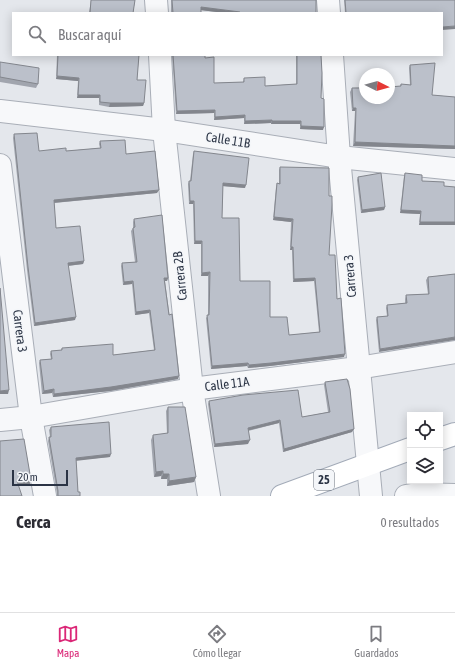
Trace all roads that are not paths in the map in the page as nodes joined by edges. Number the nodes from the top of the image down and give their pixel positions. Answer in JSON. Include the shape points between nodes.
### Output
{"nodes":[{"id":1,"x":156,"y":0,"type":"edge"},
{"id":2,"x":328,"y":0,"type":"edge"},
{"id":3,"x":157,"y":12,"type":"edge"},
{"id":4,"x":329,"y":12,"type":"edge"},
{"id":5,"x":160,"y":56,"type":"edge"},
{"id":6,"x":332,"y":56,"type":"edge"},
{"id":7,"x":0,"y":111,"type":"edge"},
{"id":8,"x":164,"y":130,"type":"junction"},
{"id":9,"x":339,"y":157,"type":"junction"},
{"id":10,"x":0,"y":165,"type":"edge"},
{"id":11,"x":455,"y":169,"type":"edge"},
{"id":12,"x":455,"y":352,"type":"edge"},
{"id":13,"x":358,"y":368,"type":"junction"},
{"id":14,"x":192,"y":389,"type":"junction"},
{"id":15,"x":31,"y":417,"type":"junction"},
{"id":16,"x":0,"y":420,"type":"edge"},
{"id":17,"x":455,"y":434,"type":"edge"},
{"id":18,"x":443,"y":438,"type":"edge"},
{"id":19,"x":407,"y":450,"type":"edge"},
{"id":20,"x":367,"y":464,"type":"junction"},
{"id":21,"x":45,"y":496,"type":"edge"},
{"id":22,"x":208,"y":496,"type":"edge"},
{"id":23,"x":282,"y":496,"type":"edge"},
{"id":24,"x":371,"y":496,"type":"edge"},
{"id":25,"x":406,"y":496,"type":"edge"},
{"id":26,"x":455,"y":496,"type":"edge"}],
"edges":[{"from":1,"to":3,"type":"street"},
{"from":2,"to":4,"type":"street"},
{"from":5,"to":8,"type":"street","name":"Carrera 2B"},
{"from":6,"to":9,"type":"street","name":"Carrera 3"},
{"from":7,"to":8,"type":"street","name":"Calle 11B"},
{"from":8,"to":9,"type":"street","name":"Calle 11B"},
{"from":8,"to":14,"type":"street","name":"Carrera 2B"},
{"from":9,"to":11,"type":"street","name":"Calle 11B"},
{"from":9,"to":13,"type":"street","name":"Carrera 3"},
{"from":10,"to":15,"type":"street","name":"Carrera 3"},
{"from":12,"to":13,"type":"street","name":"Calle 11A"},
{"from":13,"to":14,"type":"street","name":"Calle 11A"},
{"from":13,"to":20,"type":"street","name":"Carrera 3"},
{"from":14,"to":15,"type":"street","name":"Calle 11A"},
{"from":14,"to":22,"type":"street","name":"Carrera 2B"},
{"from":15,"to":16,"type":"street","name":"Calle 11A"},
{"from":15,"to":21,"type":"street","name":"Carrera 3"},
{"from":17,"to":18,"type":"main road"},
{"from":19,"to":20,"type":"main road","number":"25"},
{"from":20,"to":23,"type":"main road","number":"25"},
{"from":20,"to":24,"type":"street","name":"Carrera 3"},
{"from":25,"to":26,"type":"street"}]}
